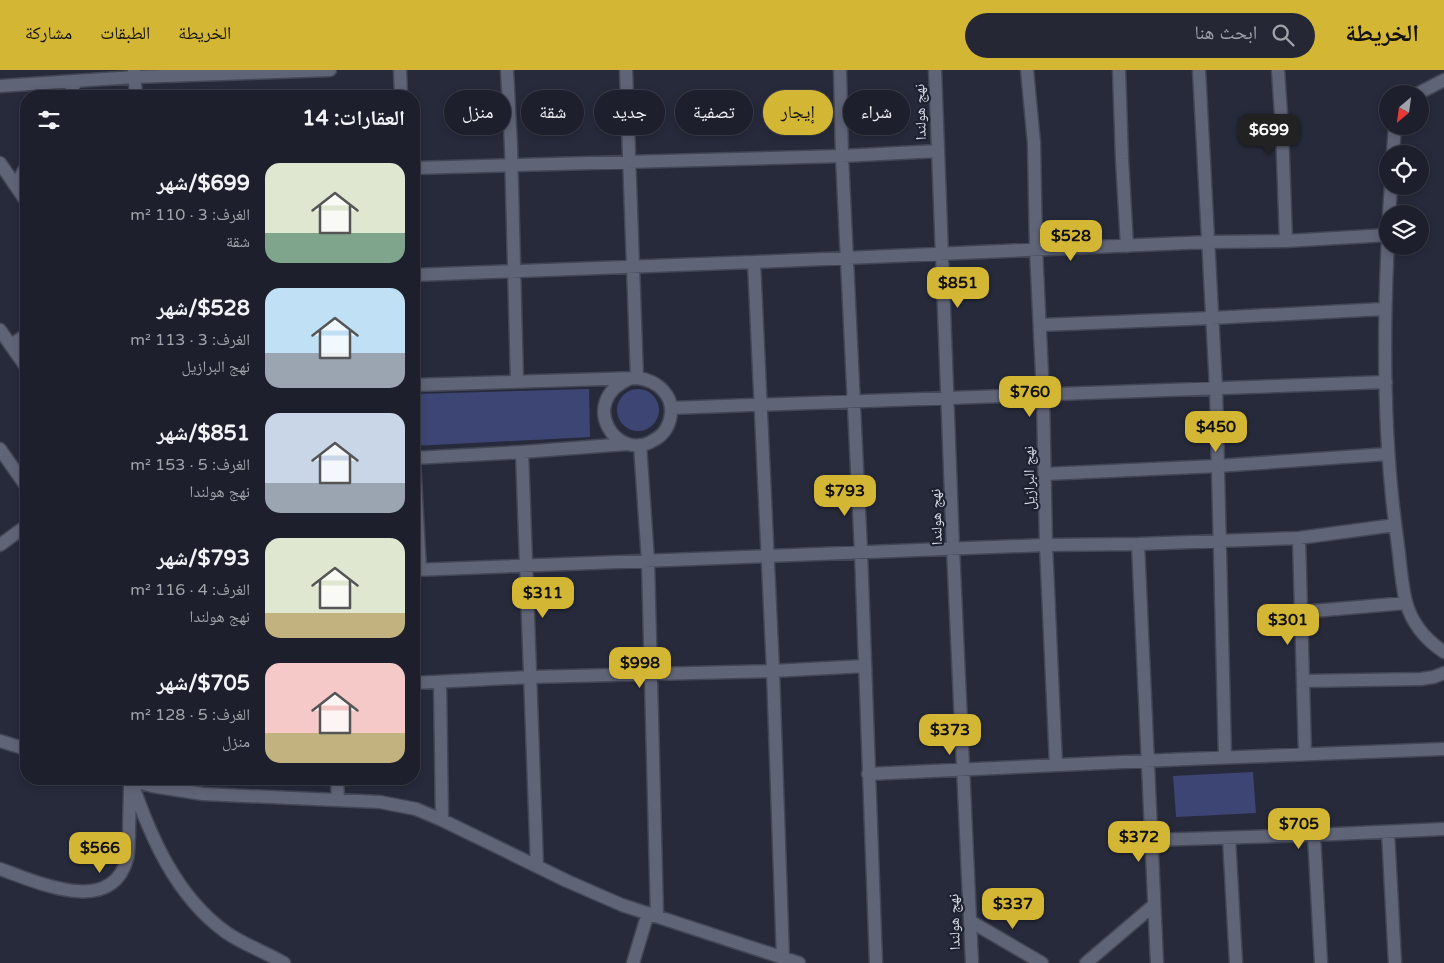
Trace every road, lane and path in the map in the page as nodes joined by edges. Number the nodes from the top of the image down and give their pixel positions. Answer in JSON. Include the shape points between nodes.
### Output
{"nodes":[{"id":1,"x":330,"y":70,"type":"edge"},
{"id":2,"x":400,"y":70,"type":"edge"},
{"id":3,"x":506,"y":70,"type":"edge"},
{"id":4,"x":626,"y":70,"type":"edge"},
{"id":5,"x":840,"y":70,"type":"edge"},
{"id":6,"x":936,"y":70,"type":"edge"},
{"id":7,"x":1028,"y":70,"type":"edge"},
{"id":8,"x":1119,"y":70,"type":"edge"},
{"id":9,"x":1200,"y":70,"type":"edge"},
{"id":10,"x":1278,"y":70,"type":"edge"},
{"id":11,"x":134,"y":74,"type":"edge"},
{"id":12,"x":1444,"y":80,"type":"edge"},
{"id":13,"x":77,"y":81,"type":"junction"},
{"id":14,"x":0,"y":86,"type":"edge"},
{"id":15,"x":1429,"y":88,"type":"edge"},
{"id":16,"x":72,"y":90,"type":"edge"},
{"id":17,"x":135,"y":90,"type":"edge"},
{"id":18,"x":401,"y":90,"type":"edge"},
{"id":19,"x":938,"y":150,"type":"junction"},
{"id":20,"x":842,"y":156,"type":"junction"},
{"id":21,"x":629,"y":162,"type":"junction"},
{"id":22,"x":0,"y":163,"type":"edge"},
{"id":23,"x":511,"y":166,"type":"junction"},
{"id":24,"x":420,"y":168,"type":"edge"},
{"id":25,"x":20,"y":178,"type":"edge"},
{"id":26,"x":16,"y":185,"type":"junction"},
{"id":27,"x":20,"y":191,"type":"edge"},
{"id":28,"x":1379,"y":237,"type":"edge"},
{"id":29,"x":1286,"y":241,"type":"junction"},
{"id":30,"x":1208,"y":242,"type":"junction"},
{"id":31,"x":1127,"y":246,"type":"junction"},
{"id":32,"x":1036,"y":249,"type":"junction"},
{"id":33,"x":943,"y":253,"type":"junction"},
{"id":34,"x":1387,"y":255,"type":"edge"},
{"id":35,"x":847,"y":258,"type":"junction"},
{"id":36,"x":754,"y":262,"type":"junction"},
{"id":37,"x":632,"y":266,"type":"junction"},
{"id":38,"x":514,"y":271,"type":"junction"},
{"id":39,"x":420,"y":275,"type":"edge"},
{"id":40,"x":1384,"y":308,"type":"junction"},
{"id":41,"x":1212,"y":318,"type":"junction"},
{"id":42,"x":1040,"y":324,"type":"junction"},
{"id":43,"x":20,"y":336,"type":"edge"},
{"id":44,"x":4,"y":338,"type":"edge"},
{"id":45,"x":20,"y":359,"type":"edge"},
{"id":46,"x":633,"y":378,"type":"junction"},
{"id":47,"x":517,"y":382,"type":"junction"},
{"id":48,"x":1386,"y":382,"type":"junction"},
{"id":49,"x":420,"y":385,"type":"edge"},
{"id":50,"x":1216,"y":388,"type":"junction"},
{"id":51,"x":1043,"y":395,"type":"junction"},
{"id":52,"x":947,"y":398,"type":"junction"},
{"id":53,"x":853,"y":402,"type":"junction"},
{"id":54,"x":760,"y":405,"type":"junction"},
{"id":55,"x":671,"y":408,"type":"junction"},
{"id":56,"x":627,"y":444,"type":"junction"},
{"id":57,"x":640,"y":445,"type":"junction"},
{"id":58,"x":0,"y":449,"type":"edge"},
{"id":59,"x":522,"y":452,"type":"junction"},
{"id":60,"x":1388,"y":454,"type":"junction"},
{"id":61,"x":420,"y":459,"type":"edge"},
{"id":62,"x":1217,"y":466,"type":"junction"},
{"id":63,"x":1045,"y":474,"type":"junction"},
{"id":64,"x":20,"y":477,"type":"edge"},
{"id":65,"x":1395,"y":525,"type":"junction"},
{"id":66,"x":20,"y":530,"type":"edge"},
{"id":67,"x":1299,"y":538,"type":"junction"},
{"id":68,"x":1219,"y":540,"type":"junction"},
{"id":69,"x":1138,"y":544,"type":"junction"},
{"id":70,"x":0,"y":545,"type":"edge"},
{"id":71,"x":1046,"y":545,"type":"junction"},
{"id":72,"x":953,"y":548,"type":"junction"},
{"id":73,"x":860,"y":552,"type":"junction"},
{"id":74,"x":768,"y":557,"type":"junction"},
{"id":75,"x":648,"y":561,"type":"junction"},
{"id":76,"x":527,"y":565,"type":"junction"},
{"id":77,"x":420,"y":569,"type":"edge"},
{"id":78,"x":1406,"y":603,"type":"junction"},
{"id":79,"x":1301,"y":612,"type":"junction"},
{"id":80,"x":1444,"y":652,"type":"edge"},
{"id":81,"x":864,"y":666,"type":"junction"},
{"id":82,"x":773,"y":671,"type":"junction"},
{"id":83,"x":1444,"y":673,"type":"edge"},
{"id":84,"x":652,"y":675,"type":"junction"},
{"id":85,"x":531,"y":677,"type":"junction"},
{"id":86,"x":1303,"y":681,"type":"junction"},
{"id":87,"x":440,"y":682,"type":"junction"},
{"id":88,"x":420,"y":683,"type":"edge"},
{"id":89,"x":0,"y":741,"type":"edge"},
{"id":90,"x":20,"y":747,"type":"edge"},
{"id":91,"x":1444,"y":749,"type":"edge"},
{"id":92,"x":1304,"y":754,"type":"junction"},
{"id":93,"x":1225,"y":757,"type":"junction"},
{"id":94,"x":1147,"y":761,"type":"junction"},
{"id":95,"x":1056,"y":765,"type":"junction"},
{"id":96,"x":964,"y":769,"type":"junction"},
{"id":97,"x":868,"y":774,"type":"junction"},
{"id":98,"x":130,"y":785,"type":"edge"},
{"id":99,"x":132,"y":785,"type":"edge"},
{"id":100,"x":152,"y":785,"type":"edge"},
{"id":101,"x":337,"y":785,"type":"edge"},
{"id":102,"x":338,"y":800,"type":"junction"},
{"id":103,"x":442,"y":820,"type":"junction"},
{"id":104,"x":1444,"y":829,"type":"edge"},
{"id":105,"x":1388,"y":832,"type":"junction"},
{"id":106,"x":1314,"y":835,"type":"junction"},
{"id":107,"x":1229,"y":838,"type":"junction"},
{"id":108,"x":1152,"y":840,"type":"junction"},
{"id":109,"x":538,"y":866,"type":"junction"},
{"id":110,"x":0,"y":869,"type":"edge"},
{"id":111,"x":1154,"y":906,"type":"junction"},
{"id":112,"x":652,"y":914,"type":"junction"},
{"id":113,"x":970,"y":921,"type":"junction"},
{"id":114,"x":783,"y":959,"type":"junction"},
{"id":115,"x":284,"y":963,"type":"edge"},
{"id":116,"x":633,"y":963,"type":"edge"},
{"id":117,"x":799,"y":963,"type":"edge"},
{"id":118,"x":876,"y":963,"type":"edge"},
{"id":119,"x":972,"y":963,"type":"edge"},
{"id":120,"x":1042,"y":963,"type":"edge"},
{"id":121,"x":1086,"y":963,"type":"edge"},
{"id":122,"x":1157,"y":963,"type":"edge"},
{"id":123,"x":1236,"y":963,"type":"edge"},
{"id":124,"x":1321,"y":963,"type":"edge"},
{"id":125,"x":1395,"y":963,"type":"edge"}],
"edges":[{"from":1,"to":11,"type":"street"},
{"from":2,"to":18,"type":"street"},
{"from":3,"to":23,"type":"street"},
{"from":4,"to":21,"type":"street"},
{"from":5,"to":20,"type":"street"},
{"from":6,"to":19,"type":"street","name":"نهج هولندا"},
{"from":7,"to":32,"type":"street","name":"نهج البرازيل","via":[[1034,143]]},
{"from":8,"to":31,"type":"street"},
{"from":9,"to":30,"type":"street"},
{"from":10,"to":29,"type":"street"},
{"from":11,"to":13,"type":"street"},
{"from":11,"to":17,"type":"street"},
{"from":12,"to":15,"type":"street"},
{"from":13,"to":14,"type":"street"},
{"from":13,"to":16,"type":"street"},
{"from":19,"to":20,"type":"street"},
{"from":19,"to":33,"type":"street","name":"نهج هولندا"},
{"from":20,"to":21,"type":"street"},
{"from":20,"to":35,"type":"street"},
{"from":21,"to":23,"type":"street"},
{"from":21,"to":37,"type":"street"},
{"from":22,"to":26,"type":"street"},
{"from":23,"to":24,"type":"street"},
{"from":23,"to":38,"type":"street"},
{"from":25,"to":26,"type":"street"},
{"from":26,"to":27,"type":"street"},
{"from":28,"to":29,"type":"street"},
{"from":29,"to":30,"type":"street"},
{"from":30,"to":31,"type":"street"},
{"from":30,"to":41,"type":"street"},
{"from":31,"to":32,"type":"street"},
{"from":32,"to":33,"type":"street"},
{"from":32,"to":42,"type":"street","name":"نهج البرازيل"},
{"from":33,"to":35,"type":"street"},
{"from":33,"to":52,"type":"street","name":"نهج هولندا"},
{"from":34,"to":40,"type":"street"},
{"from":35,"to":36,"type":"street"},
{"from":35,"to":53,"type":"street"},
{"from":36,"to":37,"type":"street"},
{"from":36,"to":54,"type":"street"},
{"from":37,"to":38,"type":"street"},
{"from":37,"to":46,"type":"street"},
{"from":38,"to":39,"type":"street"},
{"from":38,"to":47,"type":"street"},
{"from":40,"to":41,"type":"street"},
{"from":40,"to":48,"type":"street"},
{"from":41,"to":42,"type":"street"},
{"from":41,"to":50,"type":"street"},
{"from":42,"to":51,"type":"street","name":"نهج البرازيل"},
{"from":43,"to":44,"type":"street"},
{"from":44,"to":45,"type":"street"},
{"from":46,"to":47,"type":"street"},
{"from":46,"to":55,"type":"street","via":[[656,383]]},
{"from":46,"to":56,"type":"street","via":[[611,390],[604,411],[610,431]]},
{"from":47,"to":49,"type":"street"},
{"from":48,"to":50,"type":"street"},
{"from":48,"to":60,"type":"street"},
{"from":50,"to":51,"type":"street"},
{"from":50,"to":62,"type":"street"},
{"from":51,"to":52,"type":"street"},
{"from":51,"to":63,"type":"street","name":"نهج البرازيل"},
{"from":52,"to":53,"type":"street"},
{"from":52,"to":72,"type":"street","name":"نهج هولندا"},
{"from":53,"to":54,"type":"street"},
{"from":53,"to":73,"type":"street"},
{"from":54,"to":55,"type":"street"},
{"from":54,"to":74,"type":"street"},
{"from":55,"to":57,"type":"street","via":[[670,419],[660,437]]},
{"from":56,"to":57,"type":"street"},
{"from":56,"to":59,"type":"street"},
{"from":57,"to":75,"type":"street"},
{"from":58,"to":64,"type":"street"},
{"from":59,"to":61,"type":"street"},
{"from":59,"to":76,"type":"street"},
{"from":60,"to":62,"type":"street"},
{"from":60,"to":65,"type":"street"},
{"from":62,"to":63,"type":"street"},
{"from":62,"to":68,"type":"street"},
{"from":63,"to":71,"type":"street","name":"نهج البرازيل"},
{"from":65,"to":67,"type":"street"},
{"from":65,"to":78,"type":"street"},
{"from":66,"to":70,"type":"street"},
{"from":67,"to":68,"type":"street"},
{"from":67,"to":79,"type":"street"},
{"from":68,"to":69,"type":"street"},
{"from":68,"to":93,"type":"street"},
{"from":69,"to":71,"type":"street"},
{"from":69,"to":94,"type":"street"},
{"from":71,"to":72,"type":"street"},
{"from":71,"to":95,"type":"street","name":"نهج البرازيل"},
{"from":72,"to":73,"type":"street"},
{"from":72,"to":96,"type":"street","name":"نهج هولندا"},
{"from":73,"to":74,"type":"street"},
{"from":73,"to":81,"type":"street"},
{"from":74,"to":75,"type":"street"},
{"from":74,"to":82,"type":"street"},
{"from":75,"to":76,"type":"street"},
{"from":75,"to":84,"type":"street"},
{"from":76,"to":77,"type":"street"},
{"from":76,"to":85,"type":"street"},
{"from":78,"to":79,"type":"street"},
{"from":78,"to":80,"type":"street","via":[[1422,635]]},
{"from":79,"to":86,"type":"street"},
{"from":81,"to":82,"type":"street"},
{"from":81,"to":97,"type":"street"},
{"from":82,"to":84,"type":"street"},
{"from":82,"to":114,"type":"street"},
{"from":83,"to":86,"type":"street","via":[[1422,679]]},
{"from":84,"to":85,"type":"street"},
{"from":84,"to":112,"type":"street"},
{"from":85,"to":87,"type":"street"},
{"from":85,"to":109,"type":"street"},
{"from":86,"to":92,"type":"street"},
{"from":87,"to":88,"type":"street"},
{"from":87,"to":103,"type":"street"},
{"from":89,"to":90,"type":"street"},
{"from":91,"to":92,"type":"street"},
{"from":92,"to":93,"type":"street"},
{"from":93,"to":94,"type":"street"},
{"from":94,"to":95,"type":"street"},
{"from":94,"to":108,"type":"street"},
{"from":95,"to":96,"type":"street"},
{"from":96,"to":97,"type":"street"},
{"from":96,"to":113,"type":"street","name":"نهج هولندا"},
{"from":97,"to":118,"type":"street"},
{"from":98,"to":110,"type":"street","via":[[128,859],[118,878],[104,888],[82,892],[50,887]]},
{"from":99,"to":115,"type":"street","via":[[153,838],[192,901],[229,934]]},
{"from":100,"to":102,"type":"street","via":[[202,794]]},
{"from":101,"to":102,"type":"street"},
{"from":102,"to":103,"type":"street","via":[[398,804]]},
{"from":103,"to":109,"type":"street"},
{"from":104,"to":105,"type":"street"},
{"from":105,"to":106,"type":"street"},
{"from":105,"to":125,"type":"street"},
{"from":106,"to":107,"type":"street"},
{"from":106,"to":124,"type":"street"},
{"from":107,"to":108,"type":"street"},
{"from":107,"to":123,"type":"street"},
{"from":108,"to":111,"type":"street"},
{"from":109,"to":112,"type":"street","via":[[596,894]]},
{"from":111,"to":121,"type":"street"},
{"from":111,"to":122,"type":"street"},
{"from":112,"to":114,"type":"street"},
{"from":112,"to":116,"type":"street"},
{"from":113,"to":119,"type":"street","name":"نهج هولندا"},
{"from":113,"to":120,"type":"street"},
{"from":114,"to":117,"type":"street"}]}
